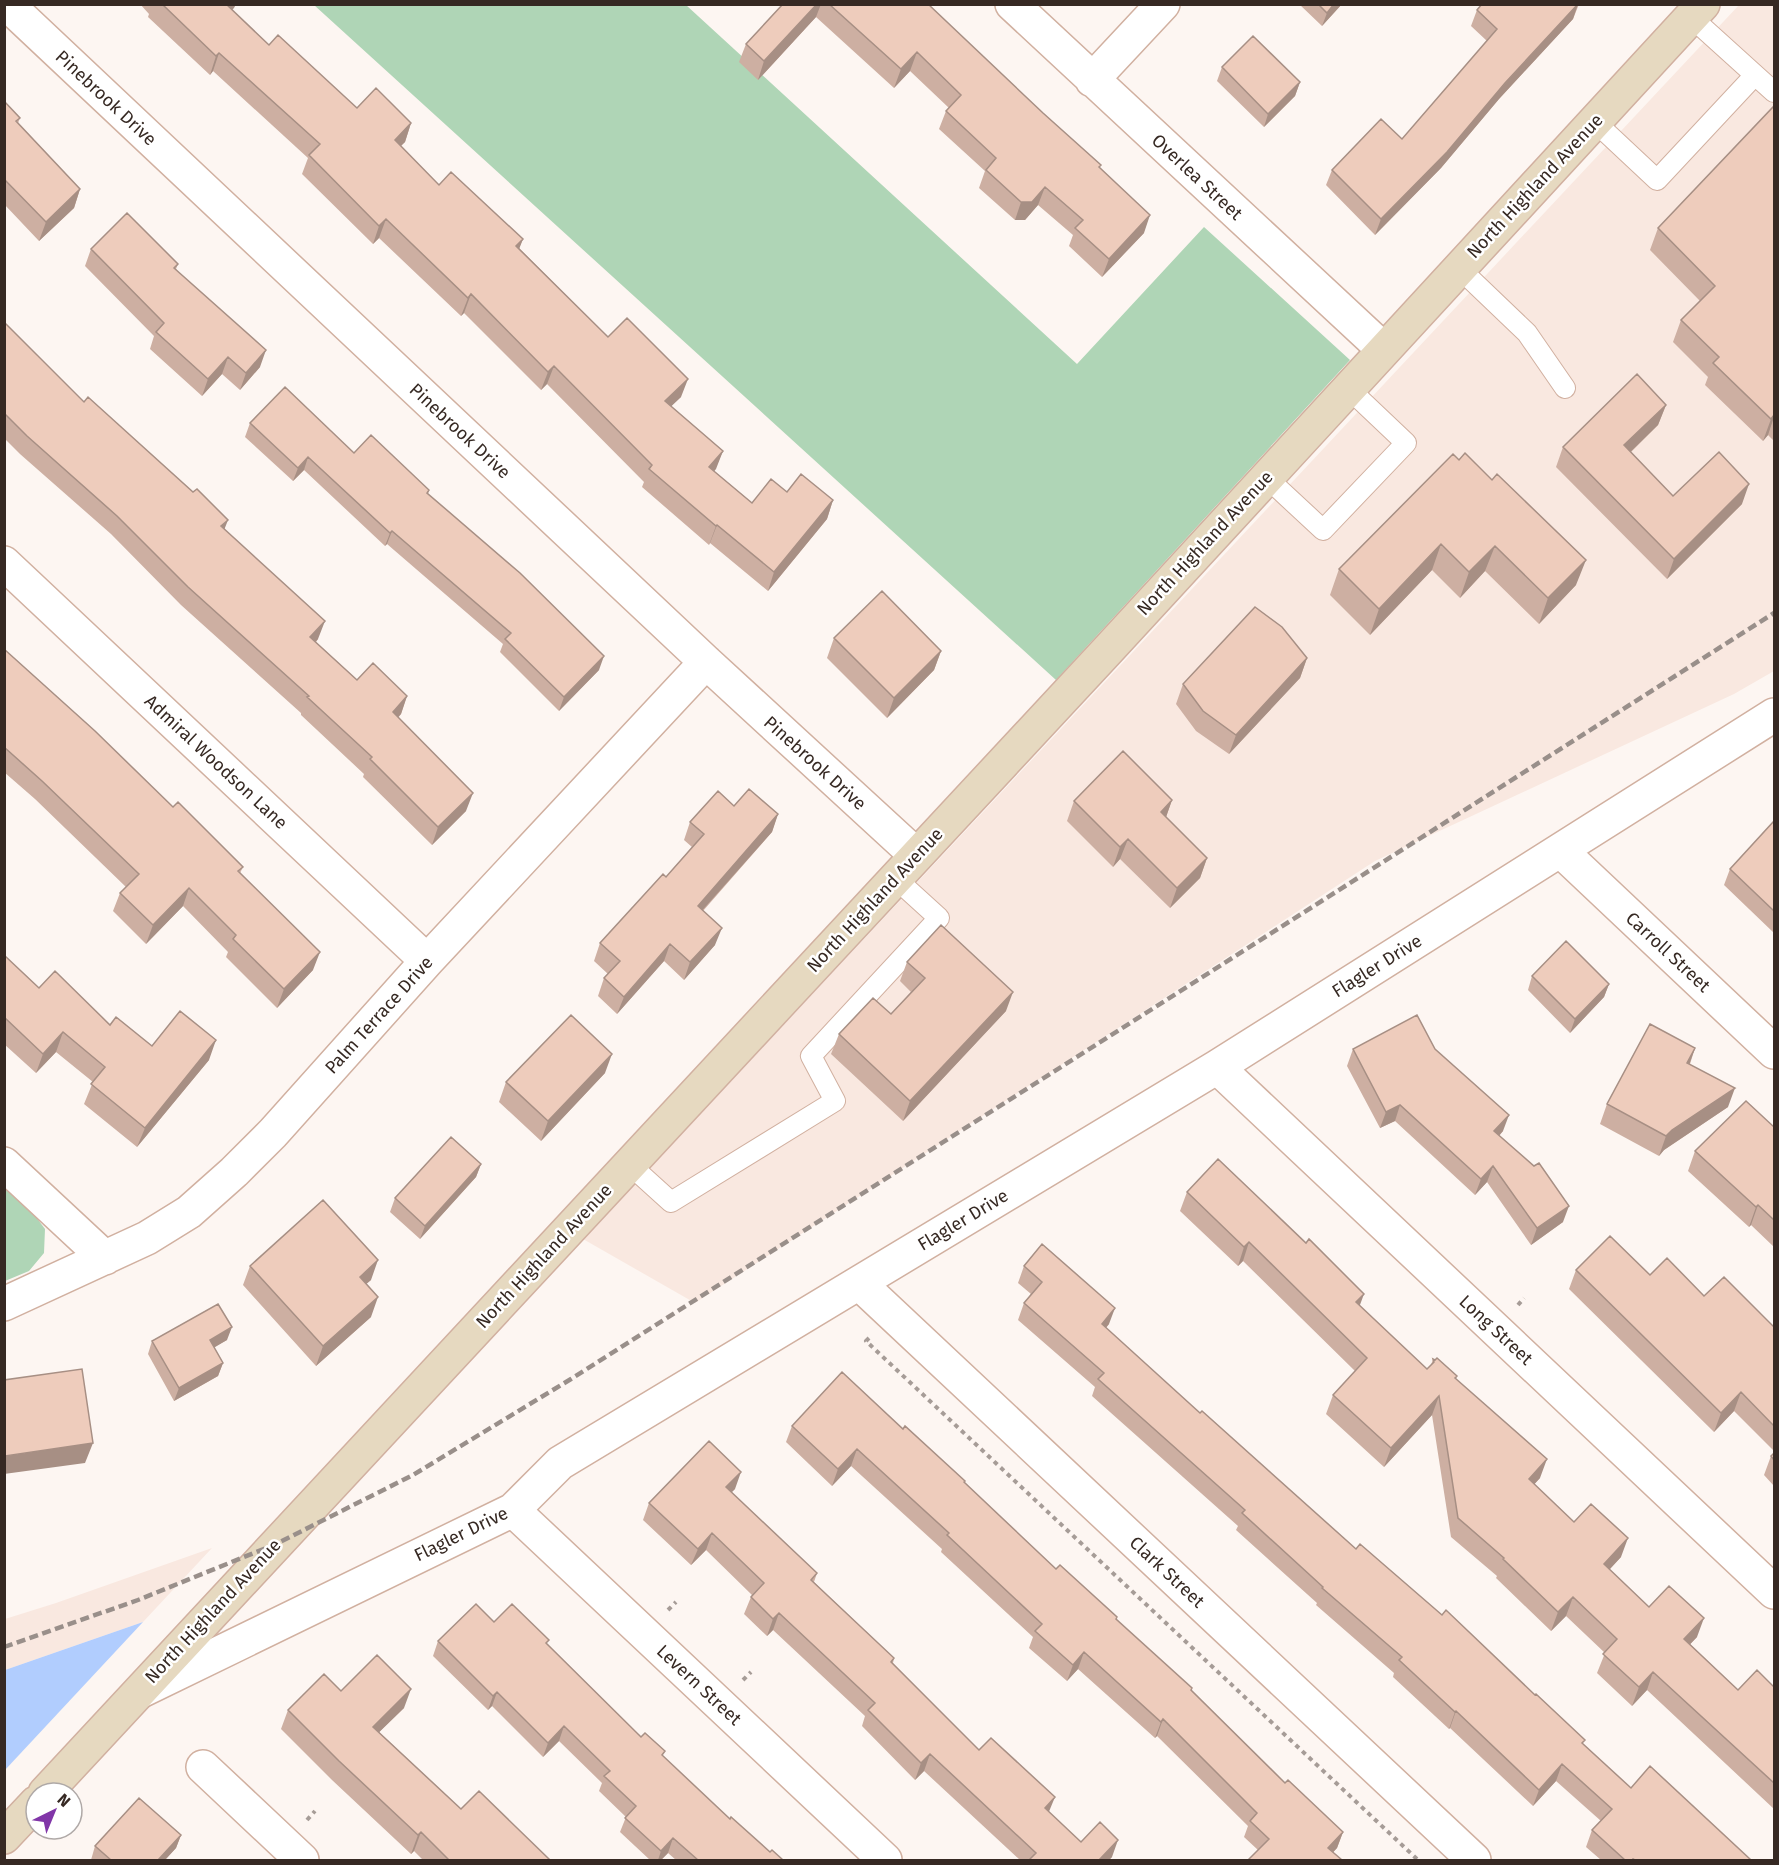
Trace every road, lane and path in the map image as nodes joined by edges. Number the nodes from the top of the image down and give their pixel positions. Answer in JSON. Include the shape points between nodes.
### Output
{"nodes":[{"id":1,"x":7,"y":4,"type":"edge"},
{"id":2,"x":1012,"y":4,"type":"edge"},
{"id":3,"x":1163,"y":4,"type":"edge"},
{"id":4,"x":1697,"y":11,"type":"edge"},
{"id":5,"x":1755,"y":75,"type":"junction"},
{"id":6,"x":1092,"y":80,"type":"junction"},
{"id":7,"x":1774,"y":92,"type":"edge"},
{"id":8,"x":1594,"y":122,"type":"junction"},
{"id":9,"x":1459,"y":268,"type":"junction"},
{"id":10,"x":1383,"y":350,"type":"junction"},
{"id":11,"x":1348,"y":388,"type":"junction"},
{"id":12,"x":1565,"y":388,"type":"dead end"},
{"id":13,"x":1266,"y":477,"type":"junction"},
{"id":14,"x":4,"y":562,"type":"edge"},
{"id":15,"x":705,"y":662,"type":"junction"},
{"id":16,"x":1774,"y":715,"type":"edge"},
{"id":17,"x":1561,"y":851,"type":"junction"},
{"id":18,"x":906,"y":866,"type":"junction"},
{"id":19,"x":427,"y":961,"type":"junction"},
{"id":20,"x":1774,"y":1052,"type":"edge"},
{"id":21,"x":1217,"y":1067,"type":"junction"},
{"id":22,"x":4,"y":1164,"type":"edge"},
{"id":23,"x":629,"y":1164,"type":"junction"},
{"id":24,"x":105,"y":1258,"type":"junction"},
{"id":25,"x":859,"y":1283,"type":"junction"},
{"id":26,"x":4,"y":1304,"type":"edge"},
{"id":27,"x":891,"y":1313,"type":"junction"},
{"id":28,"x":513,"y":1510,"type":"junction"},
{"id":29,"x":1774,"y":1592,"type":"edge"},
{"id":30,"x":136,"y":1693,"type":"junction"},
{"id":31,"x":203,"y":1767,"type":"dead end"},
{"id":32,"x":56,"y":1781,"type":"edge"},
{"id":33,"x":24,"y":1816,"type":"edge"},
{"id":34,"x":4,"y":1837,"type":"edge"},
{"id":35,"x":302,"y":1860,"type":"edge"},
{"id":36,"x":885,"y":1860,"type":"edge"},
{"id":37,"x":1418,"y":1860,"type":"edge"},
{"id":38,"x":1474,"y":1860,"type":"edge"}],
"edges":[{"from":1,"to":15,"type":"street","name":"Pinebrook Drive"},
{"from":2,"to":6,"type":"street","name":"Overlea Street"},
{"from":3,"to":6,"type":"street"},
{"from":4,"to":5,"type":"lane"},
{"from":4,"to":8,"type":"street","name":"North Highland Avenue"},
{"from":5,"to":7,"type":"lane"},
{"from":5,"to":8,"type":"lane","via":[[1657,180]]},
{"from":6,"to":10,"type":"street","name":"Overlea Street"},
{"from":8,"to":9,"type":"street","name":"North Highland Avenue"},
{"from":9,"to":10,"type":"street","name":"North Highland Avenue"},
{"from":9,"to":12,"type":"lane","via":[[1527,333]]},
{"from":10,"to":11,"type":"street","name":"North Highland Avenue"},
{"from":11,"to":13,"type":"street","name":"North Highland Avenue"},
{"from":11,"to":13,"type":"lane","via":[[1406,443],[1323,530]]},
{"from":13,"to":18,"type":"street","name":"North Highland Avenue"},
{"from":14,"to":19,"type":"street","name":"Admiral Woodson Lane"},
{"from":15,"to":18,"type":"street","name":"Pinebrook Drive"},
{"from":15,"to":19,"type":"street","name":"Palm Terrace Drive"},
{"from":16,"to":17,"type":"street","name":"Flagler Drive"},
{"from":17,"to":20,"type":"street","name":"Carroll Street"},
{"from":17,"to":21,"type":"street","name":"Flagler Drive"},
{"from":18,"to":23,"type":"street","name":"North Highland Avenue"},
{"from":18,"to":23,"type":"lane","via":[[939,918],[811,1056],[835,1101],[671,1202]]},
{"from":19,"to":24,"type":"street","name":"Palm Terrace Drive","via":[[234,1172],[189,1212]]},
{"from":21,"to":25,"type":"street","name":"Flagler Drive"},
{"from":21,"to":29,"type":"street","name":"Long Street"},
{"from":22,"to":24,"type":"street"},
{"from":23,"to":30,"type":"street","name":"North Highland Avenue"},
{"from":24,"to":26,"type":"street","name":"Palm Terrace Drive"},
{"from":25,"to":27,"type":"street","name":"Clark Street"},
{"from":25,"to":28,"type":"street","name":"Flagler Drive","via":[[560,1463]]},
{"from":27,"to":37,"type":"path","via":[[866,1341]]},
{"from":27,"to":38,"type":"street","name":"Clark Street"},
{"from":28,"to":30,"type":"street","name":"Flagler Drive"},
{"from":28,"to":36,"type":"street","name":"Levern Street"},
{"from":30,"to":32,"type":"street","name":"North Highland Avenue"},
{"from":31,"to":35,"type":"street"},
{"from":33,"to":34,"type":"street"}]}
